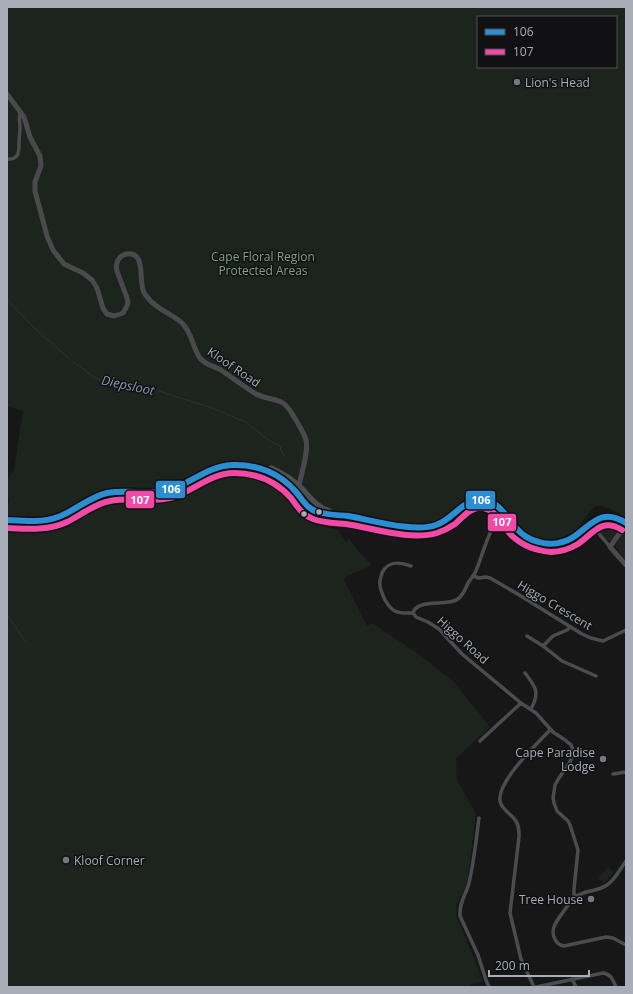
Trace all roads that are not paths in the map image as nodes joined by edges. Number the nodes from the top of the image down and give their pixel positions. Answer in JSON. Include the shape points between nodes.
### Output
{"nodes":[{"id":1,"x":7,"y":94,"type":"edge"},
{"id":2,"x":21,"y":112,"type":"junction"},
{"id":3,"x":7,"y":159,"type":"edge"},
{"id":4,"x":232,"y":465,"type":"junction"},
{"id":5,"x":299,"y":486,"type":"junction"},
{"id":6,"x":307,"y":494,"type":"junction"},
{"id":7,"x":301,"y":498,"type":"junction"},
{"id":8,"x":312,"y":500,"type":"junction"},
{"id":9,"x":309,"y":508,"type":"junction"},
{"id":10,"x":345,"y":516,"type":"junction"},
{"id":11,"x":498,"y":518,"type":"dead end"},
{"id":12,"x":619,"y":519,"type":"junction"},
{"id":13,"x":7,"y":520,"type":"edge"},
{"id":14,"x":626,"y":524,"type":"edge"},
{"id":15,"x":595,"y":530,"type":"dead end"},
{"id":16,"x":621,"y":532,"type":"junction"},
{"id":17,"x":610,"y":547,"type":"junction"},
{"id":18,"x":626,"y":565,"type":"edge"},
{"id":19,"x":411,"y":566,"type":"dead end"},
{"id":20,"x":473,"y":576,"type":"junction"},
{"id":21,"x":413,"y":612,"type":"junction"},
{"id":22,"x":570,"y":627,"type":"junction"},
{"id":23,"x":626,"y":630,"type":"edge"},
{"id":24,"x":527,"y":636,"type":"dead end"},
{"id":25,"x":543,"y":646,"type":"junction"},
{"id":26,"x":525,"y":672,"type":"dead end"},
{"id":27,"x":596,"y":676,"type":"dead end"},
{"id":28,"x":521,"y":704,"type":"junction"},
{"id":29,"x":531,"y":709,"type":"junction"},
{"id":30,"x":550,"y":730,"type":"junction"},
{"id":31,"x":480,"y":741,"type":"dead end"},
{"id":32,"x":626,"y":772,"type":"edge"},
{"id":33,"x":613,"y":774,"type":"dead end"},
{"id":34,"x":479,"y":818,"type":"dead end"},
{"id":35,"x":626,"y":861,"type":"edge"},
{"id":36,"x":574,"y":898,"type":"junction"},
{"id":37,"x":626,"y":946,"type":"edge"},
{"id":38,"x":572,"y":979,"type":"junction"},
{"id":39,"x":490,"y":987,"type":"edge"},
{"id":40,"x":535,"y":987,"type":"edge"},
{"id":41,"x":576,"y":987,"type":"edge"},
{"id":42,"x":616,"y":987,"type":"edge"}],
"edges":[{"from":1,"to":2,"type":"main road","name":"Kloof Road"},
{"from":2,"to":3,"type":"street","via":[[18,154]]},
{"from":2,"to":5,"type":"main road","name":"Kloof Road","via":[[41,159],[35,193],[50,242],[62,261],[91,278],[97,286],[103,310],[114,316],[125,311],[128,304],[116,269],[117,262],[125,254],[137,258],[146,296],[185,327],[202,360],[222,370],[257,395],[287,405],[306,443]]},
{"from":4,"to":5,"type":"main road","via":[[249,463],[265,466],[289,477]]},
{"from":4,"to":7,"type":"main road","via":[[255,466],[270,471],[284,480]]},
{"from":4,"to":13,"type":"main road","via":[[213,470],[170,490],[103,494],[50,519]]},
{"from":5,"to":6,"type":"main road"},
{"from":5,"to":7,"type":"main road"},
{"from":6,"to":7,"type":"main road"},
{"from":6,"to":8,"type":"main road"},
{"from":7,"to":9,"type":"main road"},
{"from":8,"to":9,"type":"main road","via":[[313,505]]},
{"from":8,"to":10,"type":"main road","via":[[324,509]]},
{"from":9,"to":10,"type":"main road"},
{"from":10,"to":12,"type":"main road","via":[[386,524],[430,527],[445,521],[468,502],[491,501],[502,508],[524,536],[548,544],[567,540],[597,519]]},
{"from":11,"to":20,"type":"street","name":"Higgo Road"},
{"from":12,"to":14,"type":"main road"},
{"from":12,"to":16,"type":"main road"},
{"from":14,"to":16,"type":"main road"},
{"from":15,"to":17,"type":"street"},
{"from":16,"to":17,"type":"main road"},
{"from":17,"to":18,"type":"main road"},
{"from":19,"to":21,"type":"street","via":[[395,563],[388,565],[383,570],[380,585],[391,609],[399,613]]},
{"from":20,"to":21,"type":"street","name":"Higgo Road","via":[[458,599],[449,603],[422,605],[416,607]]},
{"from":20,"to":22,"type":"street","name":"Higgo Crescent","via":[[490,578]]},
{"from":21,"to":28,"type":"street","name":"Higgo Road","via":[[417,618],[439,629],[462,654]]},
{"from":22,"to":23,"type":"street","name":"Higgo Crescent","via":[[601,642]]},
{"from":22,"to":25,"type":"street","via":[[553,636]]},
{"from":24,"to":25,"type":"street"},
{"from":25,"to":27,"type":"street","via":[[562,661]]},
{"from":26,"to":29,"type":"street","via":[[536,691],[536,701]]},
{"from":28,"to":29,"type":"street","name":"Higgo Road"},
{"from":28,"to":31,"type":"street"},
{"from":29,"to":30,"type":"street","name":"Higgo Road"},
{"from":30,"to":36,"type":"street","name":"Higgo Road","via":[[568,741],[573,750],[570,762],[555,785],[553,798],[557,811],[570,825],[578,850]]},
{"from":30,"to":40,"type":"street","via":[[511,773],[499,798],[519,828],[510,913],[521,959]]},
{"from":32,"to":33,"type":"street"},
{"from":34,"to":39,"type":"street","via":[[469,884],[459,909]]},
{"from":35,"to":36,"type":"street","via":[[607,885]]},
{"from":36,"to":37,"type":"street","via":[[554,926],[557,943],[564,946],[606,937],[614,938]]},
{"from":38,"to":40,"type":"street"},
{"from":38,"to":41,"type":"street"},
{"from":38,"to":42,"type":"street","via":[[604,973],[612,978]]}]}
